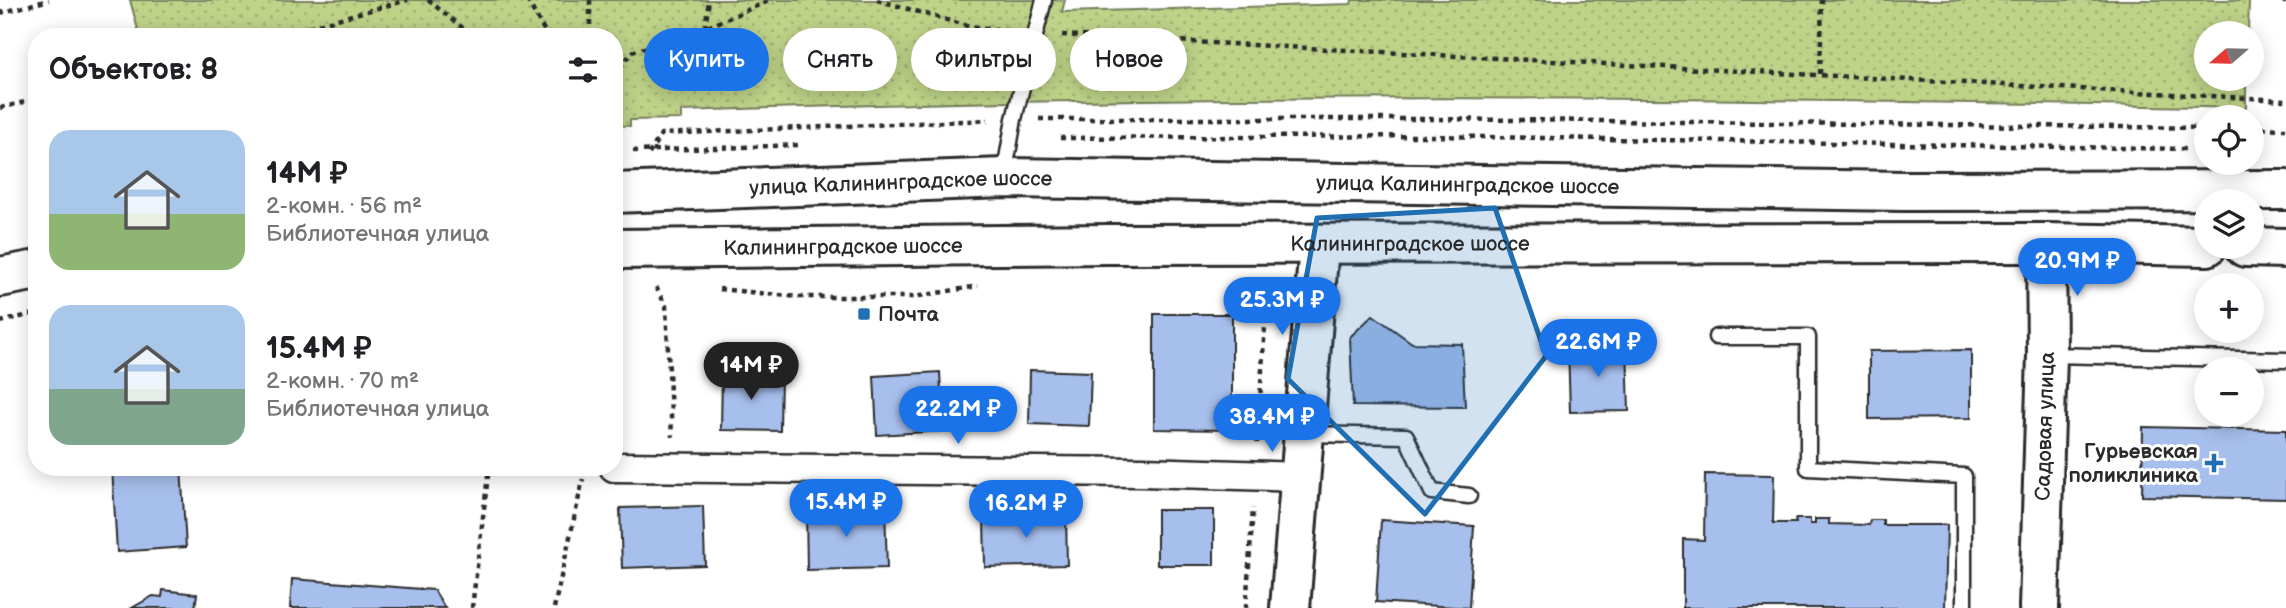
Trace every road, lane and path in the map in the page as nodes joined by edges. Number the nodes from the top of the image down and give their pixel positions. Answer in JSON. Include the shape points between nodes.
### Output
{"nodes":[{"id":1,"x":49,"y":0,"type":"edge"},
{"id":2,"x":408,"y":0,"type":"edge"},
{"id":3,"x":428,"y":0,"type":"edge"},
{"id":4,"x":527,"y":0,"type":"edge"},
{"id":5,"x":590,"y":0,"type":"edge"},
{"id":6,"x":709,"y":0,"type":"edge"},
{"id":7,"x":771,"y":0,"type":"edge"},
{"id":8,"x":877,"y":0,"type":"edge"},
{"id":9,"x":1044,"y":0,"type":"edge"},
{"id":10,"x":1822,"y":0,"type":"edge"},
{"id":11,"x":0,"y":13,"type":"edge"},
{"id":12,"x":304,"y":28,"type":"edge"},
{"id":13,"x":463,"y":28,"type":"edge"},
{"id":14,"x":543,"y":28,"type":"edge"},
{"id":15,"x":590,"y":28,"type":"edge"},
{"id":16,"x":705,"y":28,"type":"joint"},
{"id":17,"x":987,"y":28,"type":"edge"},
{"id":18,"x":1036,"y":28,"type":"edge"},
{"id":19,"x":1056,"y":34,"type":"edge"},
{"id":20,"x":644,"y":48,"type":"edge"},
{"id":21,"x":623,"y":64,"type":"edge"},
{"id":22,"x":1820,"y":74,"type":"junction"},
{"id":23,"x":1021,"y":91,"type":"edge"},
{"id":24,"x":2286,"y":100,"type":"edge"},
{"id":25,"x":28,"y":101,"type":"edge"},
{"id":26,"x":0,"y":108,"type":"edge"},
{"id":27,"x":1014,"y":119,"type":"junction"},
{"id":28,"x":2194,"y":128,"type":"edge"},
{"id":29,"x":2264,"y":128,"type":"edge"},
{"id":30,"x":2286,"y":129,"type":"edge"},
{"id":31,"x":1011,"y":138,"type":"junction"},
{"id":32,"x":802,"y":145,"type":"dead end"},
{"id":33,"x":2193,"y":149,"type":"dead end"},
{"id":34,"x":1004,"y":178,"type":"junction"},
{"id":35,"x":2286,"y":190,"type":"edge"},
{"id":36,"x":632,"y":192,"type":"edge"},
{"id":37,"x":2046,"y":243,"type":"junction"},
{"id":38,"x":1319,"y":245,"type":"junction"},
{"id":39,"x":2194,"y":246,"type":"edge"},
{"id":40,"x":2264,"y":247,"type":"edge"},
{"id":41,"x":2286,"y":248,"type":"edge"},
{"id":42,"x":623,"y":249,"type":"edge"},
{"id":43,"x":28,"y":272,"type":"edge"},
{"id":44,"x":0,"y":277,"type":"edge"},
{"id":45,"x":653,"y":281,"type":"dead end"},
{"id":46,"x":28,"y":315,"type":"edge"},
{"id":47,"x":0,"y":323,"type":"edge"},
{"id":48,"x":1716,"y":337,"type":"dead end"},
{"id":49,"x":2047,"y":355,"type":"junction"},
{"id":50,"x":2286,"y":359,"type":"edge"},
{"id":51,"x":1303,"y":434,"type":"junction"},
{"id":52,"x":623,"y":467,"type":"edge"},
{"id":53,"x":674,"y":468,"type":"junction"},
{"id":54,"x":488,"y":476,"type":"edge"},
{"id":55,"x":584,"y":476,"type":"edge"},
{"id":56,"x":1300,"y":477,"type":"junction"},
{"id":57,"x":1469,"y":496,"type":"dead end"},
{"id":58,"x":472,"y":608,"type":"edge"},
{"id":59,"x":554,"y":608,"type":"edge"},
{"id":60,"x":1290,"y":608,"type":"edge"},
{"id":61,"x":1964,"y":608,"type":"edge"},
{"id":62,"x":2039,"y":608,"type":"edge"}],
"edges":[{"from":1,"to":11,"type":"path"},
{"from":2,"to":12,"type":"path"},
{"from":3,"to":13,"type":"path"},
{"from":4,"to":14,"type":"path"},
{"from":5,"to":15,"type":"path"},
{"from":6,"to":16,"type":"path"},
{"from":7,"to":16,"type":"path"},
{"from":8,"to":17,"type":"path"},
{"from":9,"to":18,"type":"lane"},
{"from":10,"to":22,"type":"path"},
{"from":19,"to":22,"type":"path"},
{"from":20,"to":21,"type":"path","via":[[632,52]]},
{"from":22,"to":24,"type":"path"},
{"from":23,"to":27,"type":"lane"},
{"from":25,"to":26,"type":"path"},
{"from":27,"to":28,"type":"path","via":[[1430,118]]},
{"from":27,"to":31,"type":"lane"},
{"from":27,"to":32,"type":"path","via":[[661,134],[648,149]]},
{"from":29,"to":30,"type":"path"},
{"from":31,"to":33,"type":"path","via":[[1429,136]]},
{"from":31,"to":34,"type":"lane"},
{"from":34,"to":35,"type":"main road","name":"улица Калининградское шоссе","via":[[1905,191]]},
{"from":34,"to":36,"type":"main road","name":"улица Калининградское шоссе"},
{"from":37,"to":38,"type":"main road","name":"Калининградское шоссе"},
{"from":37,"to":39,"type":"main road","name":"Калининградское шоссе"},
{"from":37,"to":49,"type":"main road","name":"Садовая улица"},
{"from":38,"to":42,"type":"main road","name":"Калининградское шоссе"},
{"from":38,"to":51,"type":"main road"},
{"from":40,"to":41,"type":"main road"},
{"from":43,"to":44,"type":"main road"},
{"from":45,"to":53,"type":"path","via":[[666,306]]},
{"from":46,"to":47,"type":"path"},
{"from":48,"to":61,"type":"lane","via":[[1808,337],[1808,468],[1964,476]]},
{"from":49,"to":50,"type":"lane"},
{"from":49,"to":62,"type":"main road","name":"Садовая улица"},
{"from":51,"to":56,"type":"main road"},
{"from":51,"to":57,"type":"lane","via":[[1406,436],[1432,492]]},
{"from":52,"to":53,"type":"street"},
{"from":53,"to":56,"type":"street"},
{"from":54,"to":58,"type":"path"},
{"from":55,"to":59,"type":"path"},
{"from":56,"to":60,"type":"main road"}]}
